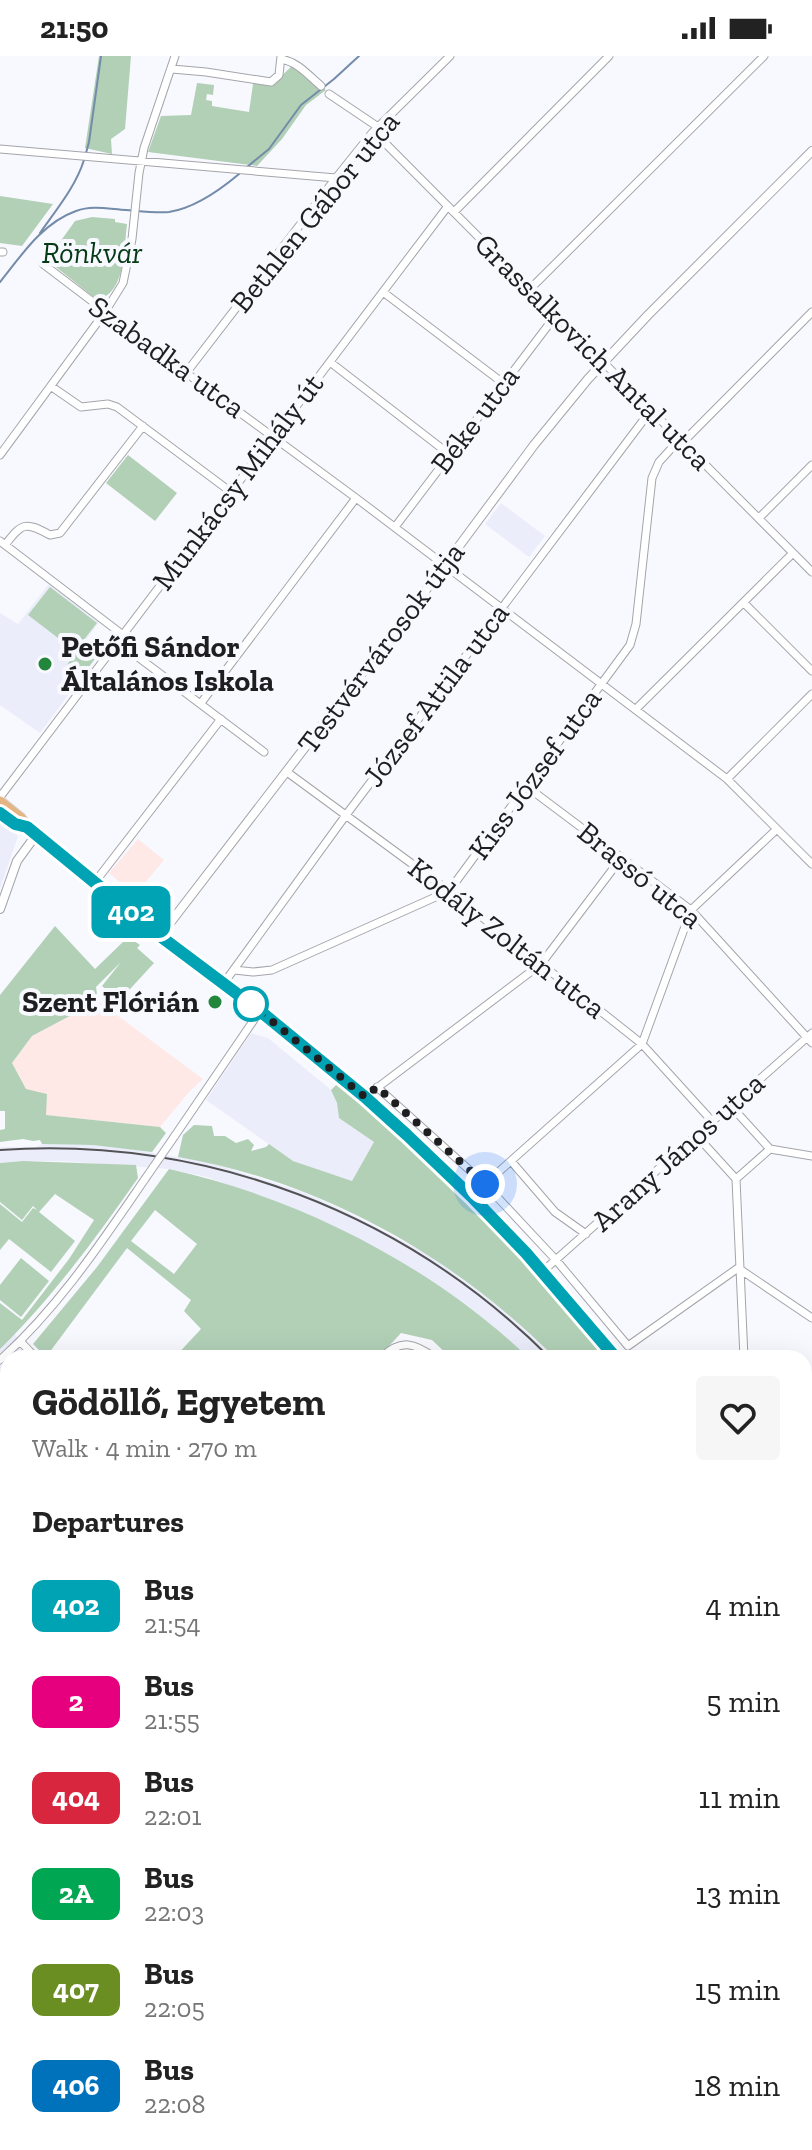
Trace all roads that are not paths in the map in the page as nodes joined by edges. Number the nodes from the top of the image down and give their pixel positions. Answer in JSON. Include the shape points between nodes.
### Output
{"nodes":[{"id":1,"x":175,"y":56,"type":"edge"},
{"id":2,"x":450,"y":56,"type":"edge"},
{"id":3,"x":609,"y":56,"type":"edge"},
{"id":4,"x":764,"y":56,"type":"edge"},
{"id":5,"x":281,"y":58,"type":"edge"},
{"id":6,"x":172,"y":69,"type":"junction"},
{"id":7,"x":321,"y":86,"type":"dead end"},
{"id":8,"x":329,"y":94,"type":"dead end"},
{"id":9,"x":375,"y":130,"type":"junction"},
{"id":10,"x":0,"y":149,"type":"edge"},
{"id":11,"x":812,"y":151,"type":"edge"},
{"id":12,"x":141,"y":162,"type":"junction"},
{"id":13,"x":336,"y":178,"type":"junction"},
{"id":14,"x":451,"y":209,"type":"junction"},
{"id":15,"x":43,"y":264,"type":"dead end"},
{"id":16,"x":530,"y":289,"type":"junction"},
{"id":17,"x":383,"y":292,"type":"junction"},
{"id":18,"x":105,"y":312,"type":"junction"},
{"id":19,"x":812,"y":312,"type":"edge"},
{"id":20,"x":556,"y":315,"type":"junction"},
{"id":21,"x":330,"y":362,"type":"junction"},
{"id":22,"x":604,"y":362,"type":"junction"},
{"id":23,"x":186,"y":373,"type":"junction"},
{"id":24,"x":503,"y":383,"type":"junction"},
{"id":25,"x":52,"y":387,"type":"junction"},
{"id":26,"x":651,"y":410,"type":"junction"},
{"id":27,"x":143,"y":426,"type":"junction"},
{"id":28,"x":274,"y":436,"type":"junction"},
{"id":29,"x":682,"y":441,"type":"junction"},
{"id":30,"x":449,"y":454,"type":"junction"},
{"id":31,"x":0,"y":455,"type":"edge"},
{"id":32,"x":812,"y":465,"type":"edge"},
{"id":33,"x":231,"y":492,"type":"junction"},
{"id":34,"x":356,"y":498,"type":"junction"},
{"id":35,"x":759,"y":518,"type":"junction"},
{"id":36,"x":395,"y":527,"type":"junction"},
{"id":37,"x":2,"y":543,"type":"edge"},
{"id":38,"x":793,"y":553,"type":"junction"},
{"id":39,"x":445,"y":565,"type":"junction"},
{"id":40,"x":812,"y":572,"type":"edge"},
{"id":41,"x":744,"y":603,"type":"junction"},
{"id":42,"x":502,"y":608,"type":"junction"},
{"id":43,"x":120,"y":639,"type":"junction"},
{"id":44,"x":812,"y":671,"type":"edge"},
{"id":45,"x":602,"y":683,"type":"junction"},
{"id":46,"x":812,"y":694,"type":"edge"},
{"id":47,"x":201,"y":703,"type":"junction"},
{"id":48,"x":636,"y":709,"type":"junction"},
{"id":49,"x":221,"y":719,"type":"junction"},
{"id":50,"x":264,"y":752,"type":"dead end"},
{"id":51,"x":287,"y":772,"type":"junction"},
{"id":52,"x":727,"y":779,"type":"junction"},
{"id":53,"x":526,"y":786,"type":"junction"},
{"id":54,"x":0,"y":800,"type":"edge"},
{"id":55,"x":0,"y":814,"type":"edge"},
{"id":56,"x":346,"y":815,"type":"junction"},
{"id":57,"x":777,"y":829,"type":"junction"},
{"id":58,"x":31,"y":831,"type":"junction"},
{"id":59,"x":622,"y":857,"type":"junction"},
{"id":60,"x":812,"y":864,"type":"edge"},
{"id":61,"x":95,"y":882,"type":"junction"},
{"id":62,"x":449,"y":891,"type":"junction"},
{"id":63,"x":0,"y":909,"type":"edge"},
{"id":64,"x":691,"y":910,"type":"junction"},
{"id":65,"x":160,"y":936,"type":"junction"},
{"id":66,"x":541,"y":964,"type":"junction"},
{"id":67,"x":234,"y":970,"type":"junction"},
{"id":68,"x":224,"y":983,"type":"junction"},
{"id":69,"x":260,"y":1011,"type":"junction"},
{"id":70,"x":810,"y":1038,"type":"edge"},
{"id":71,"x":642,"y":1044,"type":"junction"},
{"id":72,"x":377,"y":1087,"type":"junction"},
{"id":73,"x":365,"y":1097,"type":"junction"},
{"id":74,"x":730,"y":1105,"type":"junction"},
{"id":75,"x":712,"y":1121,"type":"junction"},
{"id":76,"x":696,"y":1135,"type":"junction"},
{"id":77,"x":770,"y":1149,"type":"junction"},
{"id":78,"x":812,"y":1156,"type":"edge"},
{"id":79,"x":511,"y":1161,"type":"junction"},
{"id":80,"x":736,"y":1179,"type":"junction"},
{"id":81,"x":485,"y":1184,"type":"junction"},
{"id":82,"x":586,"y":1234,"type":"junction"},
{"id":83,"x":556,"y":1260,"type":"junction"},
{"id":84,"x":738,"y":1268,"type":"junction"},
{"id":85,"x":543,"y":1271,"type":"junction"},
{"id":86,"x":812,"y":1318,"type":"edge"},
{"id":87,"x":20,"y":1341,"type":"junction"},
{"id":88,"x":12,"y":1350,"type":"edge"},
{"id":89,"x":28,"y":1350,"type":"edge"},
{"id":90,"x":390,"y":1350,"type":"edge"},
{"id":91,"x":424,"y":1350,"type":"edge"},
{"id":92,"x":609,"y":1350,"type":"edge"},
{"id":93,"x":743,"y":1350,"type":"edge"}],
"edges":[{"from":1,"to":6,"type":"street"},
{"from":2,"to":9,"type":"street","name":"Bethlen Gábor utca"},
{"from":3,"to":14,"type":"street","name":"Munkácsy Mihály út"},
{"from":4,"to":16,"type":"street"},
{"from":5,"to":6,"type":"street","via":[[279,75],[267,83]]},
{"from":5,"to":7,"type":"street"},
{"from":6,"to":12,"type":"street"},
{"from":8,"to":9,"type":"street","name":"Grassalkovich Antal utca"},
{"from":9,"to":13,"type":"street","name":"Bethlen Gábor utca"},
{"from":9,"to":14,"type":"street","name":"Grassalkovich Antal utca"},
{"from":10,"to":12,"type":"street"},
{"from":11,"to":22,"type":"street","name":"Testvérvárosok útja"},
{"from":12,"to":13,"type":"street"},
{"from":12,"to":18,"type":"street","via":[[123,283]]},
{"from":13,"to":23,"type":"street","name":"Bethlen Gábor utca"},
{"from":14,"to":16,"type":"street","name":"Grassalkovich Antal utca"},
{"from":14,"to":17,"type":"street","name":"Munkácsy Mihály út"},
{"from":15,"to":18,"type":"street","name":"Szabadka utca"},
{"from":16,"to":20,"type":"street","name":"Grassalkovich Antal utca"},
{"from":17,"to":21,"type":"street","name":"Munkácsy Mihály út"},
{"from":17,"to":24,"type":"street"},
{"from":18,"to":23,"type":"street","name":"Szabadka utca"},
{"from":18,"to":25,"type":"street"},
{"from":19,"to":29,"type":"street","name":"Kiss József utca"},
{"from":20,"to":22,"type":"street","name":"Grassalkovich Antal utca"},
{"from":20,"to":24,"type":"street","name":"Béke utca"},
{"from":21,"to":28,"type":"street","name":"Munkácsy Mihály út"},
{"from":21,"to":30,"type":"street"},
{"from":22,"to":26,"type":"street","name":"Grassalkovich Antal utca"},
{"from":22,"to":39,"type":"street","name":"Testvérvárosok útja"},
{"from":23,"to":28,"type":"street","name":"Szabadka utca"},
{"from":24,"to":30,"type":"street","name":"Béke utca"},
{"from":25,"to":27,"type":"street","via":[[81,407],[114,405]]},
{"from":25,"to":31,"type":"street"},
{"from":26,"to":29,"type":"street","name":"Grassalkovich Antal utca"},
{"from":26,"to":42,"type":"street","name":"József Attila utca"},
{"from":27,"to":33,"type":"street"},
{"from":27,"to":37,"type":"street","via":[[60,533],[50,535],[26,525]]},
{"from":28,"to":33,"type":"street","name":"Munkácsy Mihály út"},
{"from":28,"to":34,"type":"street","name":"Szabadka utca"},
{"from":29,"to":35,"type":"street","name":"Grassalkovich Antal utca"},
{"from":29,"to":45,"type":"street","name":"Kiss József utca","via":[[659,462],[652,478],[633,638]]},
{"from":30,"to":36,"type":"street","name":"Béke utca"},
{"from":32,"to":35,"type":"street"},
{"from":33,"to":43,"type":"street","name":"Munkácsy Mihály út"},
{"from":34,"to":36,"type":"street","name":"Szabadka utca"},
{"from":34,"to":47,"type":"street"},
{"from":35,"to":38,"type":"street","name":"Grassalkovich Antal utca"},
{"from":36,"to":39,"type":"street","name":"Szabadka utca"},
{"from":37,"to":43,"type":"street"},
{"from":38,"to":40,"type":"street","name":"Grassalkovich Antal utca"},
{"from":38,"to":41,"type":"street"},
{"from":39,"to":42,"type":"street","name":"Szabadka utca"},
{"from":39,"to":51,"type":"street","name":"Testvérvárosok útja"},
{"from":41,"to":44,"type":"street"},
{"from":41,"to":48,"type":"street"},
{"from":42,"to":45,"type":"street","name":"Szabadka utca"},
{"from":42,"to":56,"type":"street","name":"József Attila utca"},
{"from":43,"to":47,"type":"street"},
{"from":43,"to":54,"type":"street","name":"Munkácsy Mihály út"},
{"from":45,"to":48,"type":"street","name":"Szabadka utca"},
{"from":45,"to":53,"type":"street","name":"Kiss József utca"},
{"from":46,"to":52,"type":"street"},
{"from":47,"to":49,"type":"street"},
{"from":48,"to":52,"type":"street","name":"Szabadka utca"},
{"from":49,"to":50,"type":"street"},
{"from":49,"to":61,"type":"street"},
{"from":51,"to":56,"type":"street","name":"Kodály Zoltán utca"},
{"from":51,"to":65,"type":"street","name":"Testvérvárosok útja"},
{"from":52,"to":57,"type":"street","name":"Szabadka utca"},
{"from":53,"to":59,"type":"street","name":"Brassó utca"},
{"from":53,"to":62,"type":"street","name":"Kiss József utca"},
{"from":54,"to":58,"type":"main road"},
{"from":55,"to":58,"type":"main road"},
{"from":56,"to":62,"type":"street","name":"Kodály Zoltán utca"},
{"from":56,"to":67,"type":"street","name":"József Attila utca"},
{"from":57,"to":60,"type":"street","name":"Szabadka utca"},
{"from":57,"to":64,"type":"street"},
{"from":58,"to":61,"type":"main road"},
{"from":58,"to":63,"type":"street"},
{"from":59,"to":64,"type":"street","name":"Brassó utca"},
{"from":59,"to":66,"type":"street"},
{"from":61,"to":65,"type":"main road"},
{"from":62,"to":66,"type":"street","name":"Kodály Zoltán utca"},
{"from":62,"to":67,"type":"street","name":"Kiss József utca","via":[[272,970]]},
{"from":64,"to":70,"type":"street","name":"Brassó utca"},
{"from":64,"to":71,"type":"street"},
{"from":65,"to":68,"type":"main road"},
{"from":66,"to":71,"type":"street","name":"Kodály Zoltán utca"},
{"from":66,"to":72,"type":"street"},
{"from":67,"to":68,"type":"street","name":"József Attila utca"},
{"from":68,"to":69,"type":"main road"},
{"from":69,"to":73,"type":"main road"},
{"from":69,"to":87,"type":"street","bridge":true,"via":[[79,1273]]},
{"from":70,"to":74,"type":"street","name":"Arany János utca"},
{"from":71,"to":75,"type":"street","name":"Kodály Zoltán utca"},
{"from":71,"to":79,"type":"street"},
{"from":72,"to":73,"type":"street"},
{"from":72,"to":81,"type":"street"},
{"from":73,"to":85,"type":"main road"},
{"from":74,"to":75,"type":"street","name":"Arany János utca"},
{"from":74,"to":77,"type":"street"},
{"from":75,"to":76,"type":"street","name":"Arany János utca"},
{"from":76,"to":80,"type":"street"},
{"from":76,"to":82,"type":"street","name":"Arany János utca"},
{"from":77,"to":78,"type":"street"},
{"from":77,"to":80,"type":"street"},
{"from":79,"to":81,"type":"street"},
{"from":79,"to":82,"type":"street","via":[[555,1212]]},
{"from":80,"to":84,"type":"street"},
{"from":81,"to":83,"type":"street"},
{"from":82,"to":83,"type":"street","name":"Arany János utca"},
{"from":83,"to":84,"type":"street","via":[[628,1346]]},
{"from":83,"to":85,"type":"street","name":"Arany János utca"},
{"from":84,"to":86,"type":"street"},
{"from":84,"to":93,"type":"street"},
{"from":85,"to":92,"type":"main road"},
{"from":87,"to":88,"type":"street"},
{"from":87,"to":89,"type":"street"},
{"from":90,"to":91,"type":"street","via":[[410,1344]]}]}
